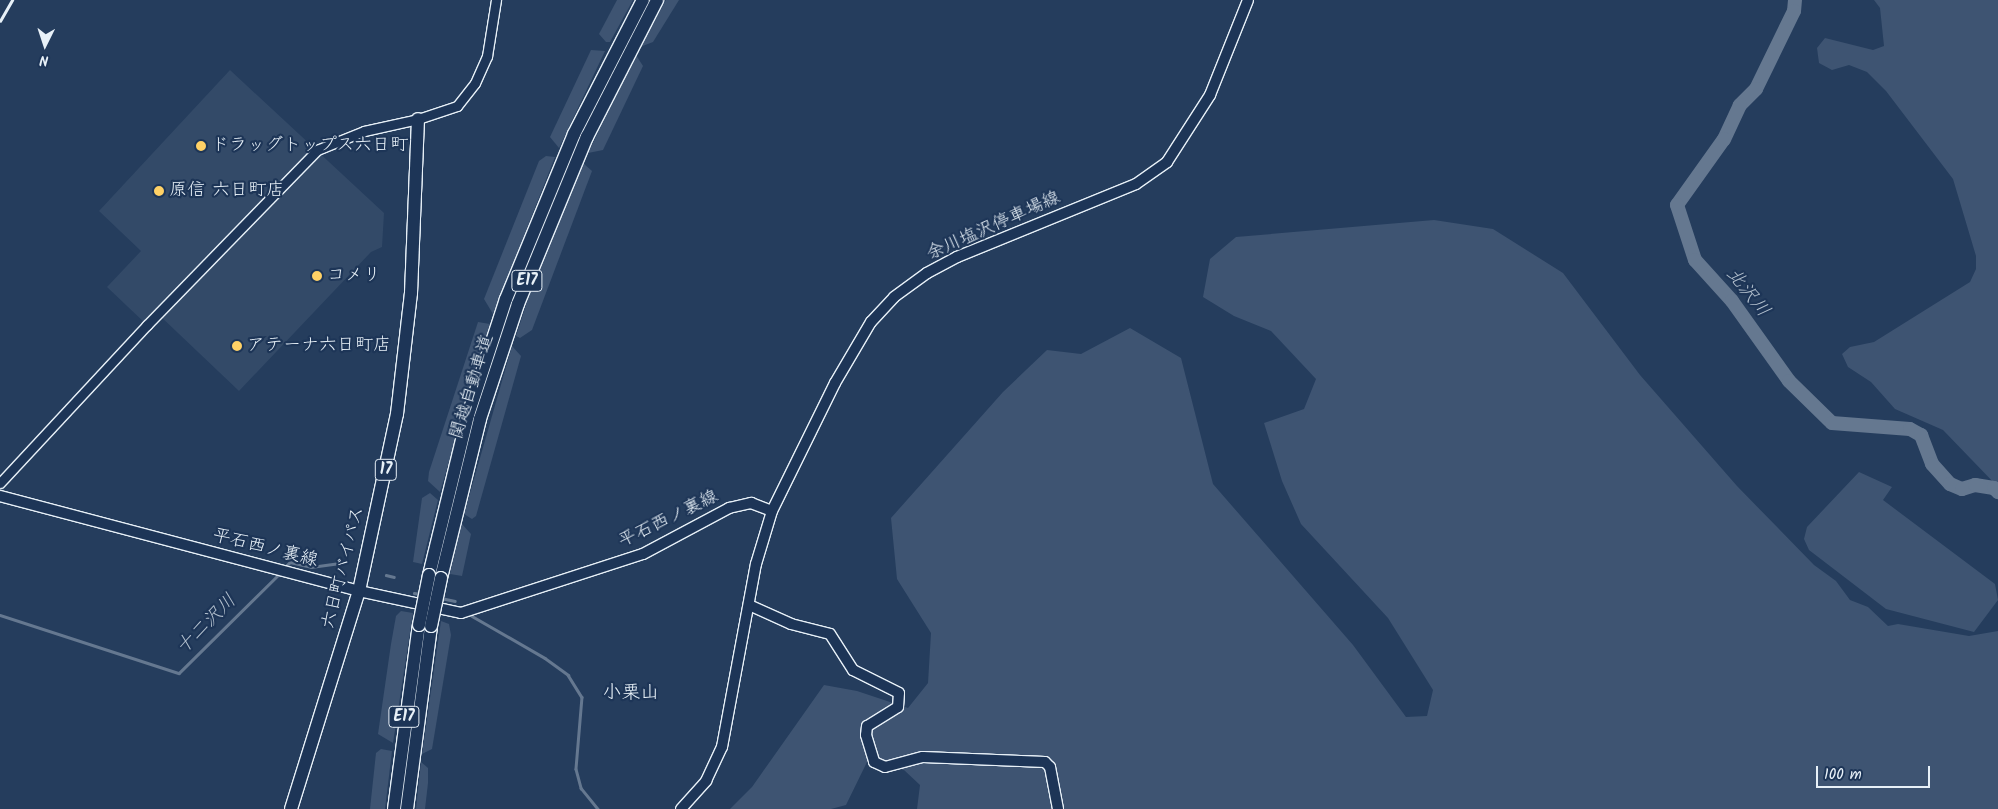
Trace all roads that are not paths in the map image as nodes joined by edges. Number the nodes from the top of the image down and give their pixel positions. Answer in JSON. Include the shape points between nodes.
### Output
{"nodes":[{"id":1,"x":496,"y":0,"type":"edge"},
{"id":2,"x":643,"y":0,"type":"edge"},
{"id":3,"x":656,"y":0,"type":"edge"},
{"id":4,"x":1248,"y":0,"type":"edge"},
{"id":5,"x":418,"y":119,"type":"junction"},
{"id":6,"x":0,"y":483,"type":"edge"},
{"id":7,"x":0,"y":496,"type":"edge"},
{"id":8,"x":772,"y":511,"type":"junction"},
{"id":9,"x":435,"y":577,"type":"junction"},
{"id":10,"x":359,"y":590,"type":"junction"},
{"id":11,"x":750,"y":606,"type":"junction"},
{"id":12,"x":425,"y":626,"type":"junction"},
{"id":13,"x":292,"y":809,"type":"edge"},
{"id":14,"x":394,"y":809,"type":"edge"},
{"id":15,"x":407,"y":809,"type":"edge"},
{"id":16,"x":681,"y":809,"type":"edge"},
{"id":17,"x":1058,"y":809,"type":"edge"}],
"edges":[{"from":1,"to":5,"type":"street","via":[[487,56],[475,83],[456,106]]},
{"from":2,"to":9,"type":"highway","name":"関越自動車道","number":"E17","via":[[574,134],[506,299],[468,415]]},
{"from":3,"to":9,"type":"highway","name":"関越自動車道","number":"E17","via":[[587,137],[518,304]]},
{"from":4,"to":8,"type":"main road","name":"余川塩沢停車場線","via":[[1210,95],[1167,162],[1136,184],[958,256],[894,297],[855,345]]},
{"from":5,"to":6,"type":"street","via":[[364,131],[317,150]]},
{"from":5,"to":10,"type":"highway","name":"六日町バイパス","number":"17","via":[[411,285],[403,375]]},
{"from":7,"to":10,"type":"main road","name":"平石西ノ裏線"},
{"from":8,"to":10,"type":"main road","name":"平石西ノ裏線","via":[[751,503],[729,508],[643,554],[460,613]]},
{"from":8,"to":11,"type":"main road","name":"余川塩沢停車場線","via":[[756,564]]},
{"from":9,"to":12,"type":"highway","name":"関越自動車道","number":"E17","bridge":true},
{"from":10,"to":13,"type":"highway","name":"六日町バイパス","number":"17"},
{"from":11,"to":16,"type":"main road","via":[[722,747],[706,781]]},
{"from":11,"to":17,"type":"main road","via":[[791,624],[830,634],[853,670],[899,693],[898,707],[867,726],[866,735],[874,762],[885,767],[923,757],[1045,762],[1050,767]]},
{"from":12,"to":14,"type":"highway","name":"関越自動車道","number":"E17"},
{"from":12,"to":15,"type":"highway","name":"関越自動車道","number":"E17"}]}
